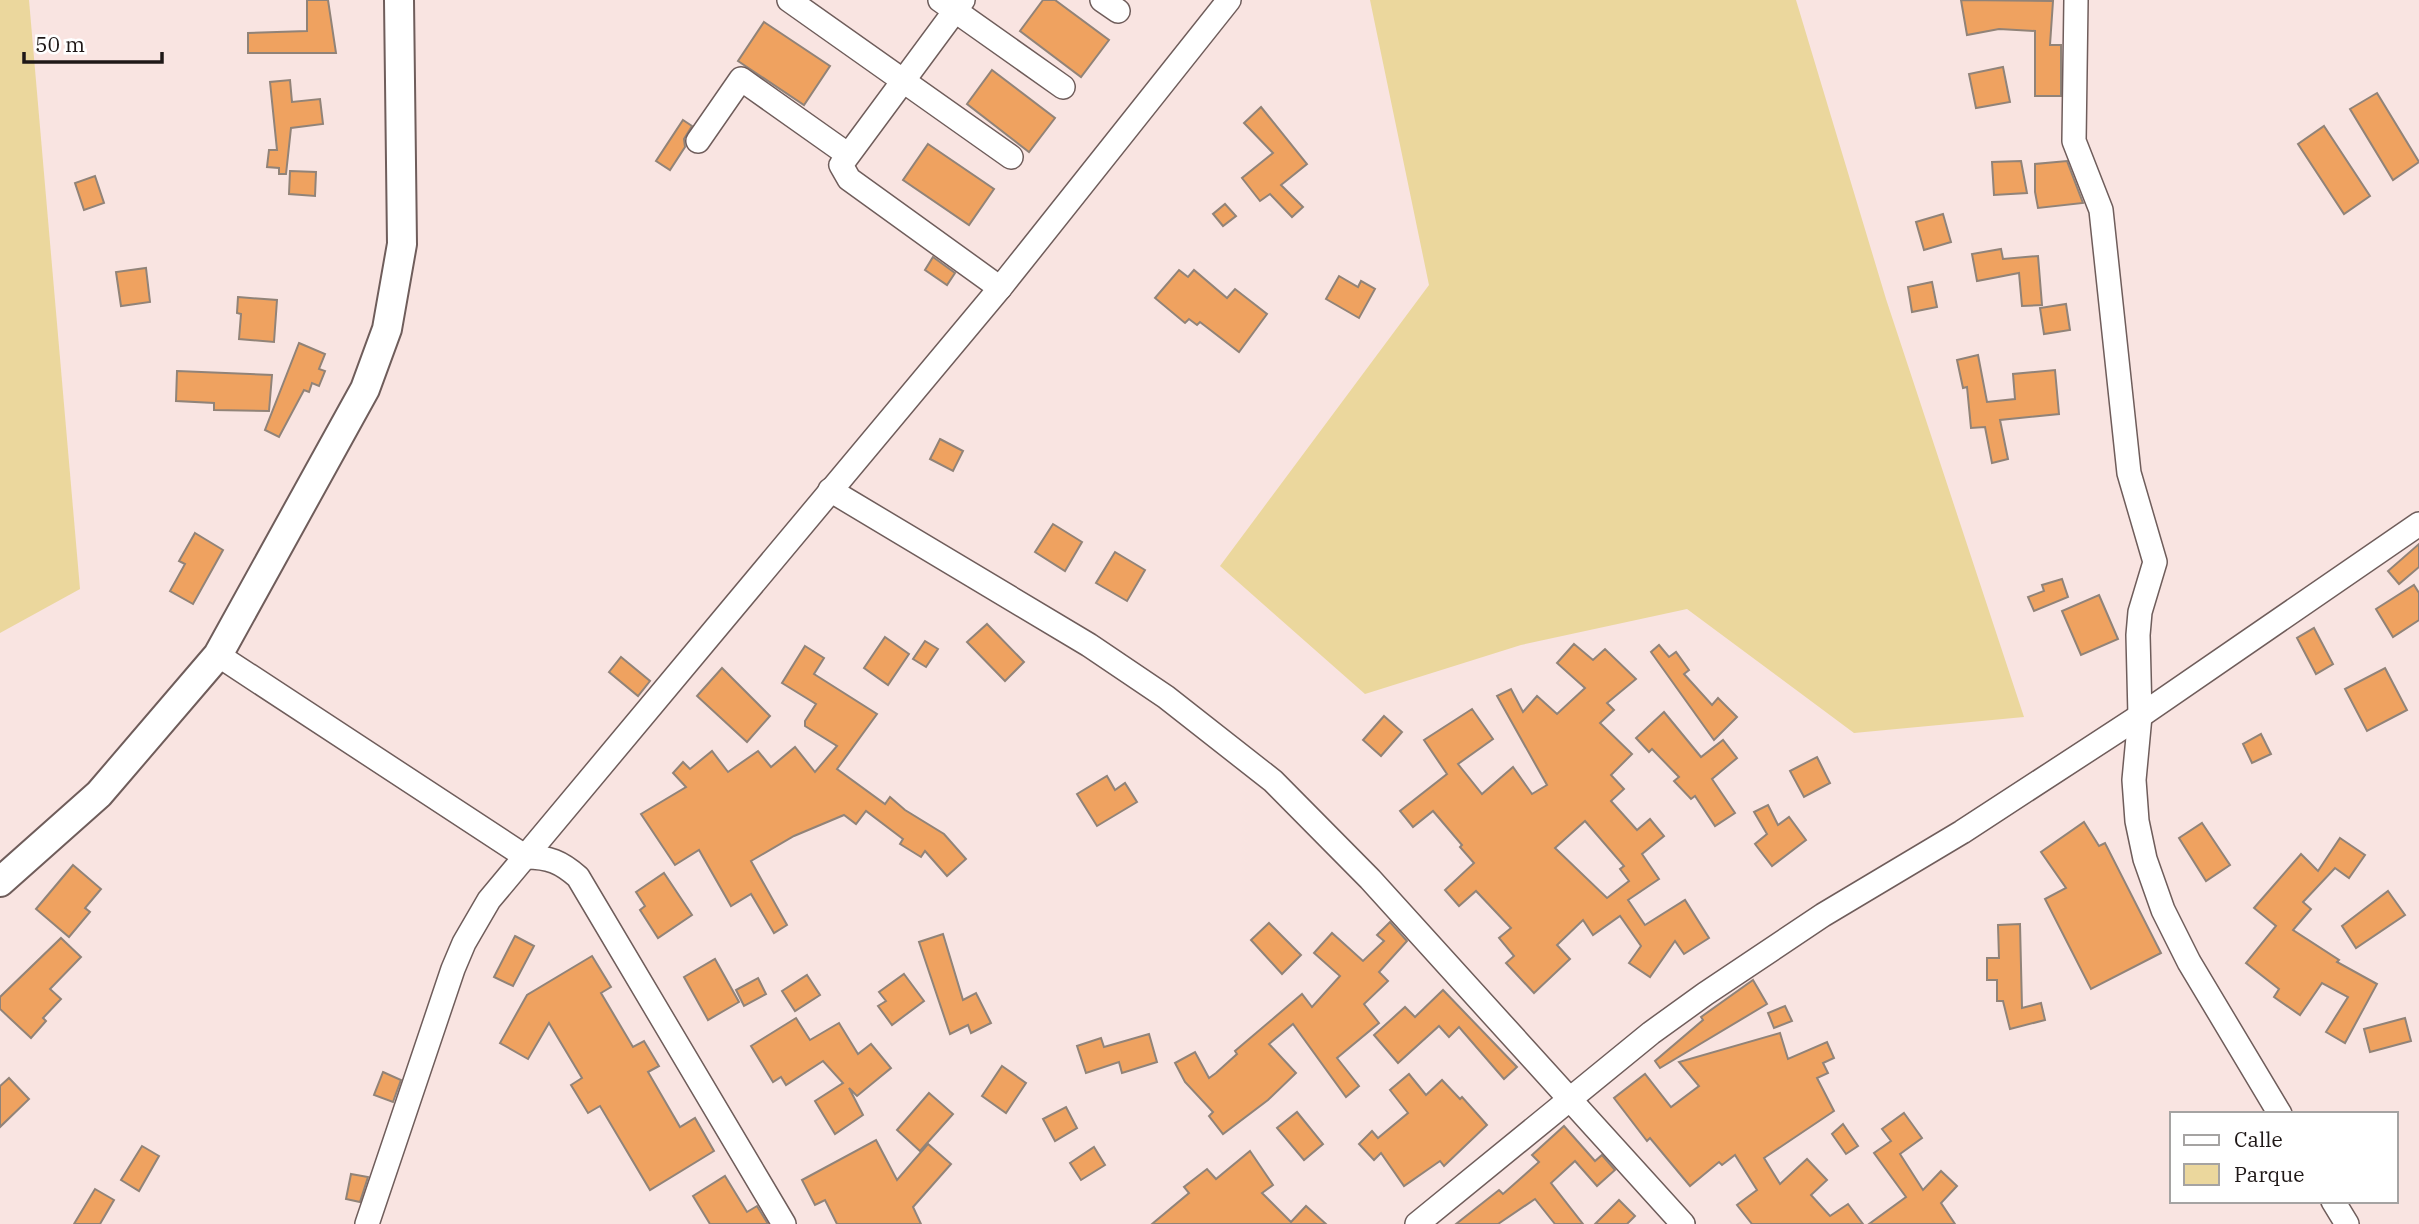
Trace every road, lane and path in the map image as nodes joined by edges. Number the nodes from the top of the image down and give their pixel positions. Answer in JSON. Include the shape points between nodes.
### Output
{"nodes":[{"id":1,"x":399,"y":0,"type":"edge"},
{"id":2,"x":789,"y":0,"type":"edge"},
{"id":3,"x":1229,"y":0,"type":"edge"},
{"id":4,"x":2076,"y":0,"type":"edge"},
{"id":5,"x":953,"y":4,"type":"edge"},
{"id":6,"x":905,"y":82,"type":"junction"},
{"id":7,"x":1062,"y":87,"type":"dead end"},
{"id":8,"x":698,"y":141,"type":"dead end"},
{"id":9,"x":847,"y":154,"type":"junction"},
{"id":10,"x":1011,"y":157,"type":"dead end"},
{"id":11,"x":1000,"y":288,"type":"junction"},
{"id":12,"x":830,"y":490,"type":"junction"},
{"id":13,"x":2419,"y":524,"type":"edge"},
{"id":14,"x":218,"y":656,"type":"junction"},
{"id":15,"x":2140,"y":716,"type":"junction"},
{"id":16,"x":526,"y":857,"type":"junction"},
{"id":17,"x":0,"y":881,"type":"edge"},
{"id":18,"x":1572,"y":1099,"type":"junction"},
{"id":19,"x":2279,"y":1112,"type":"edge"},
{"id":20,"x":2334,"y":1203,"type":"edge"},
{"id":21,"x":367,"y":1224,"type":"edge"},
{"id":22,"x":784,"y":1224,"type":"edge"},
{"id":23,"x":1417,"y":1224,"type":"edge"},
{"id":24,"x":1683,"y":1224,"type":"edge"},
{"id":25,"x":2347,"y":1224,"type":"edge"}],
"edges":[{"from":1,"to":14,"type":"main road","via":[[402,244],[387,329],[365,389]]},
{"from":2,"to":6,"type":"street"},
{"from":3,"to":11,"type":"street"},
{"from":4,"to":15,"type":"street","via":[[2074,141],[2101,210],[2129,473],[2155,562],[2137,635]]},
{"from":5,"to":6,"type":"street"},
{"from":5,"to":7,"type":"street"},
{"from":6,"to":9,"type":"street"},
{"from":6,"to":10,"type":"street"},
{"from":8,"to":9,"type":"street","via":[[741,79]]},
{"from":9,"to":11,"type":"street","via":[[841,165],[849,179]]},
{"from":11,"to":12,"type":"street"},
{"from":12,"to":16,"type":"street"},
{"from":12,"to":18,"type":"street","via":[[1089,645],[1273,781],[1370,879]]},
{"from":13,"to":15,"type":"street"},
{"from":14,"to":16,"type":"street"},
{"from":14,"to":17,"type":"main road","via":[[99,794]]},
{"from":15,"to":18,"type":"street","via":[[1705,994]]},
{"from":15,"to":19,"type":"street","via":[[2134,780],[2137,821],[2149,872],[2189,962]]},
{"from":16,"to":21,"type":"street","via":[[489,901],[464,943]]},
{"from":16,"to":22,"type":"street","via":[[555,860],[578,877]]},
{"from":18,"to":23,"type":"street"},
{"from":18,"to":24,"type":"street"},
{"from":20,"to":25,"type":"street"}]}
